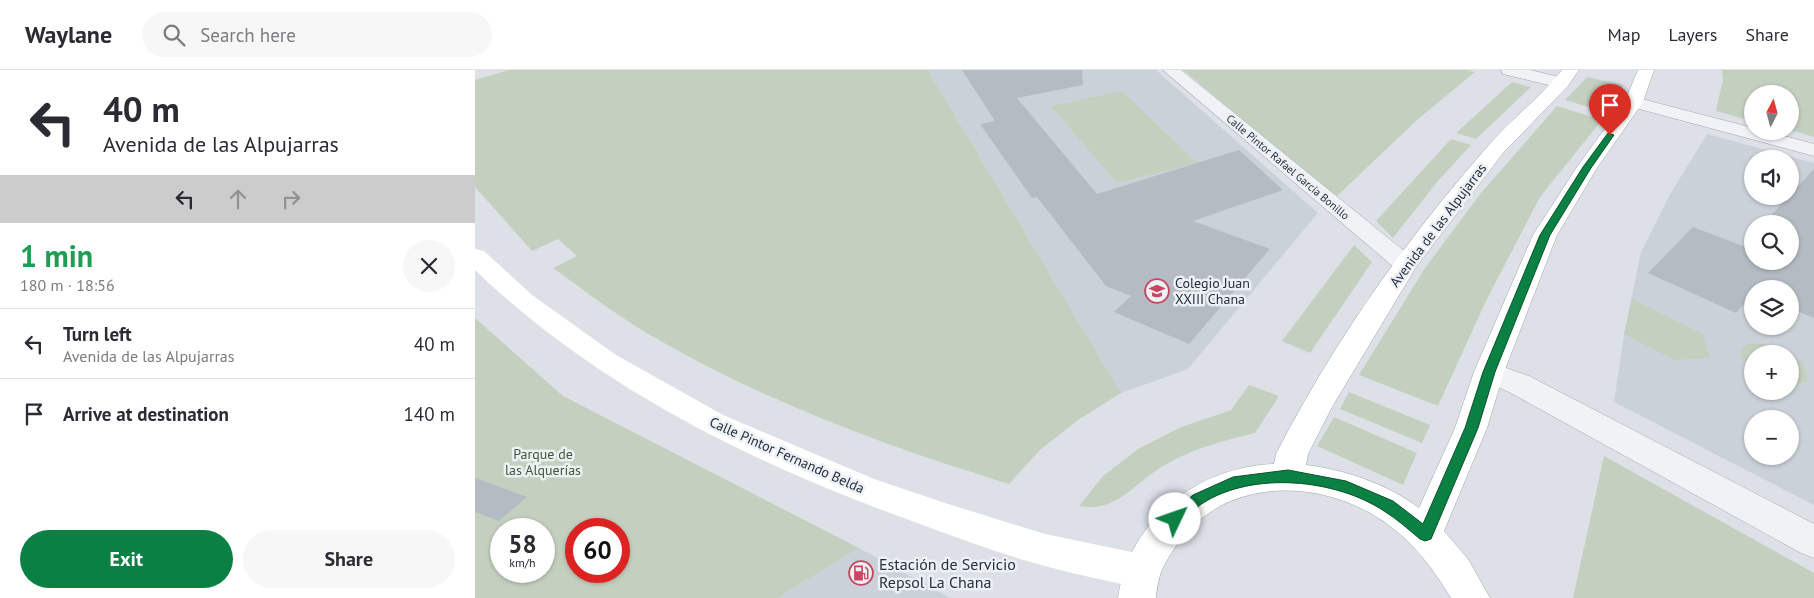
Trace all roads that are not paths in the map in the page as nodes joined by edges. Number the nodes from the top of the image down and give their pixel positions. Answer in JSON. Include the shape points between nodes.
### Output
{"nodes":[{"id":1,"x":1171,"y":70,"type":"edge"},
{"id":2,"x":1509,"y":70,"type":"edge"},
{"id":3,"x":1646,"y":70,"type":"edge"},
{"id":4,"x":1566,"y":77,"type":"edge"},
{"id":5,"x":1634,"y":102,"type":"junction"},
{"id":6,"x":1814,"y":150,"type":"edge"},
{"id":7,"x":475,"y":256,"type":"edge"},
{"id":8,"x":1405,"y":264,"type":"junction"},
{"id":9,"x":1489,"y":372,"type":"junction"},
{"id":10,"x":1288,"y":476,"type":"junction"},
{"id":11,"x":1425,"y":534,"type":"junction"},
{"id":12,"x":1814,"y":542,"type":"edge"},
{"id":13,"x":1139,"y":584,"type":"edge"},
{"id":14,"x":1471,"y":598,"type":"edge"}],
"edges":[{"from":1,"to":8,"type":"street","name":"Calle Pintor Rafael García Bonillo"},
{"from":2,"to":4,"type":"street"},
{"from":3,"to":5,"type":"main road"},
{"from":4,"to":8,"type":"main road","name":"Avenida de las Alpujarras","via":[[1496,149]]},
{"from":5,"to":6,"type":"street"},
{"from":5,"to":9,"type":"main road","via":[[1587,167],[1545,235]]},
{"from":7,"to":13,"type":"main road","name":"Calle Pintor Fernando Belda","via":[[523,302],[606,362],[713,423],[864,490]]},
{"from":8,"to":10,"type":"main road","name":"Avenida de las Alpujarras","via":[[1319,403],[1293,454]]},
{"from":9,"to":11,"type":"main road","via":[[1471,428]]},
{"from":9,"to":12,"type":"street","via":[[1519,384]]},
{"from":10,"to":11,"type":"main road","via":[[1341,485],[1388,506]]},
{"from":10,"to":13,"type":"main road","via":[[1238,482],[1198,499],[1164,530]]},
{"from":11,"to":14,"type":"main road","via":[[1459,574]]}]}
